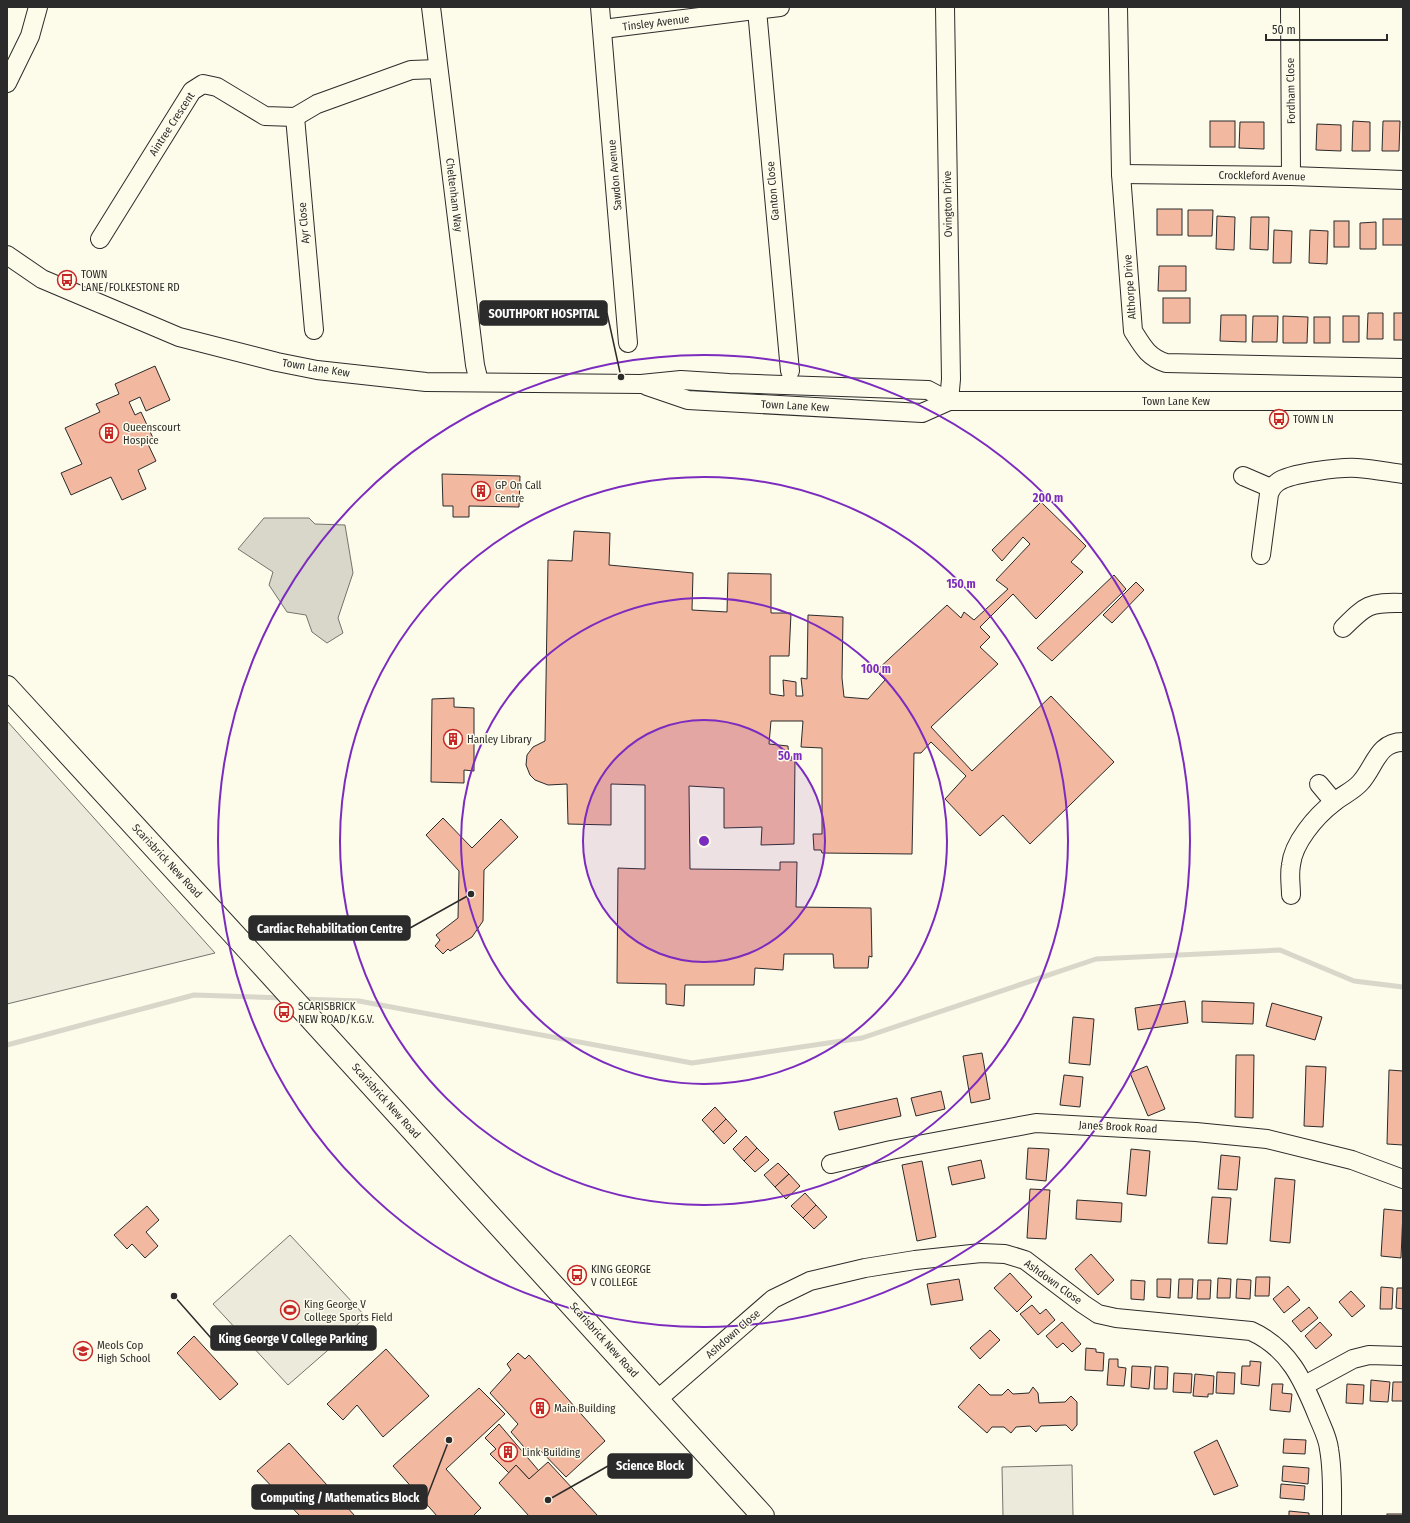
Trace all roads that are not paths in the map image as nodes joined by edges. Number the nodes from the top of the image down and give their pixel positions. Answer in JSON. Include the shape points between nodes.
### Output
{"nodes":[{"id":1,"x":38,"y":7,"type":"edge"},
{"id":2,"x":431,"y":7,"type":"edge"},
{"id":3,"x":600,"y":7,"type":"edge"},
{"id":4,"x":780,"y":7,"type":"edge"},
{"id":5,"x":945,"y":7,"type":"edge"},
{"id":6,"x":1118,"y":7,"type":"edge"},
{"id":7,"x":1290,"y":7,"type":"edge"},
{"id":8,"x":758,"y":10,"type":"junction"},
{"id":9,"x":603,"y":29,"type":"junction"},
{"id":10,"x":438,"y":69,"type":"junction"},
{"id":11,"x":7,"y":83,"type":"edge"},
{"id":12,"x":295,"y":117,"type":"junction"},
{"id":13,"x":1121,"y":174,"type":"junction"},
{"id":14,"x":1291,"y":176,"type":"junction"},
{"id":15,"x":1403,"y":180,"type":"edge"},
{"id":16,"x":100,"y":239,"type":"dead end"},
{"id":17,"x":8,"y":255,"type":"edge"},
{"id":18,"x":314,"y":330,"type":"dead end"},
{"id":19,"x":628,"y":343,"type":"dead end"},
{"id":20,"x":1403,"y":368,"type":"edge"},
{"id":21,"x":790,"y":371,"type":"dead end"},
{"id":22,"x":479,"y":382,"type":"junction"},
{"id":23,"x":949,"y":401,"type":"junction"},
{"id":24,"x":1403,"y":401,"type":"edge"},
{"id":25,"x":1403,"y":474,"type":"edge"},
{"id":26,"x":1243,"y":476,"type":"dead end"},
{"id":27,"x":1271,"y":488,"type":"junction"},
{"id":28,"x":1260,"y":555,"type":"dead end"},
{"id":29,"x":1403,"y":603,"type":"edge"},
{"id":30,"x":1343,"y":628,"type":"dead end"},
{"id":31,"x":7,"y":687,"type":"edge"},
{"id":32,"x":1403,"y":742,"type":"edge"},
{"id":33,"x":1320,"y":784,"type":"dead end"},
{"id":34,"x":1334,"y":802,"type":"junction"},
{"id":35,"x":1291,"y":895,"type":"dead end"},
{"id":36,"x":831,"y":1164,"type":"dead end"},
{"id":37,"x":1403,"y":1179,"type":"edge"},
{"id":38,"x":1403,"y":1356,"type":"edge"},
{"id":39,"x":1305,"y":1385,"type":"junction"},
{"id":40,"x":658,"y":1399,"type":"junction"},
{"id":41,"x":763,"y":1516,"type":"edge"},
{"id":42,"x":1332,"y":1516,"type":"edge"}],
"edges":[{"from":1,"to":11,"type":"street","via":[[30,36]]},
{"from":2,"to":10,"type":"street","name":"Cheltenham Way"},
{"from":3,"to":9,"type":"street","name":"Sawdon Avenue"},
{"from":4,"to":8,"type":"street","name":"Tinsley Avenue"},
{"from":5,"to":23,"type":"street","name":"Ovington Drive","via":[[951,379]]},
{"from":6,"to":13,"type":"street","name":"Althorpe Drive"},
{"from":7,"to":14,"type":"street","name":"Fordham Close"},
{"from":8,"to":9,"type":"street","name":"Tinsley Avenue"},
{"from":8,"to":21,"type":"street","name":"Ganton Close"},
{"from":9,"to":19,"type":"street","name":"Sawdon Avenue"},
{"from":10,"to":12,"type":"street","via":[[411,70],[317,104]]},
{"from":10,"to":22,"type":"street","name":"Cheltenham Way"},
{"from":12,"to":16,"type":"street","name":"Aintree Crescent","via":[[265,116],[217,87],[203,84],[192,91]]},
{"from":12,"to":18,"type":"street","name":"Ayr Close"},
{"from":13,"to":14,"type":"street","name":"Crockleford Avenue"},
{"from":13,"to":20,"type":"street","name":"Althorpe Drive","via":[[1133,331],[1146,351],[1155,359],[1166,364]]},
{"from":14,"to":15,"type":"street","name":"Crockleford Avenue"},
{"from":17,"to":22,"type":"street","name":"Town Lane Kew","via":[[42,279],[179,337],[317,370],[426,382]]},
{"from":22,"to":23,"type":"street","name":"Town Lane Kew","via":[[641,384],[688,400],[922,413]]},
{"from":23,"to":24,"type":"street","name":"Town Lane Kew"},
{"from":25,"to":27,"type":"street","via":[[1357,468],[1333,469],[1278,481]]},
{"from":26,"to":27,"type":"street"},
{"from":27,"to":28,"type":"street"},
{"from":29,"to":30,"type":"street","via":[[1372,604],[1362,609]]},
{"from":31,"to":40,"type":"highway","name":"Scarisbrick New Road"},
{"from":32,"to":34,"type":"street","via":[[1385,746],[1358,785]]},
{"from":33,"to":34,"type":"street"},
{"from":34,"to":35,"type":"street","via":[[1319,815],[1298,845],[1291,864]]},
{"from":36,"to":37,"type":"street","name":"Janes Brook Road","via":[[1036,1123],[1196,1132],[1267,1139],[1352,1160]]},
{"from":38,"to":39,"type":"street","via":[[1369,1356],[1353,1359]]},
{"from":39,"to":40,"type":"street","name":"Ashdown Close","via":[[1282,1351],[1266,1338],[1251,1331],[1098,1314],[1025,1260],[1005,1254],[980,1253],[915,1260],[810,1280],[773,1299]]},
{"from":39,"to":42,"type":"street","name":"Ashdown Close","via":[[1329,1447]]},
{"from":40,"to":41,"type":"highway","name":"Scarisbrick New Road"}]}
